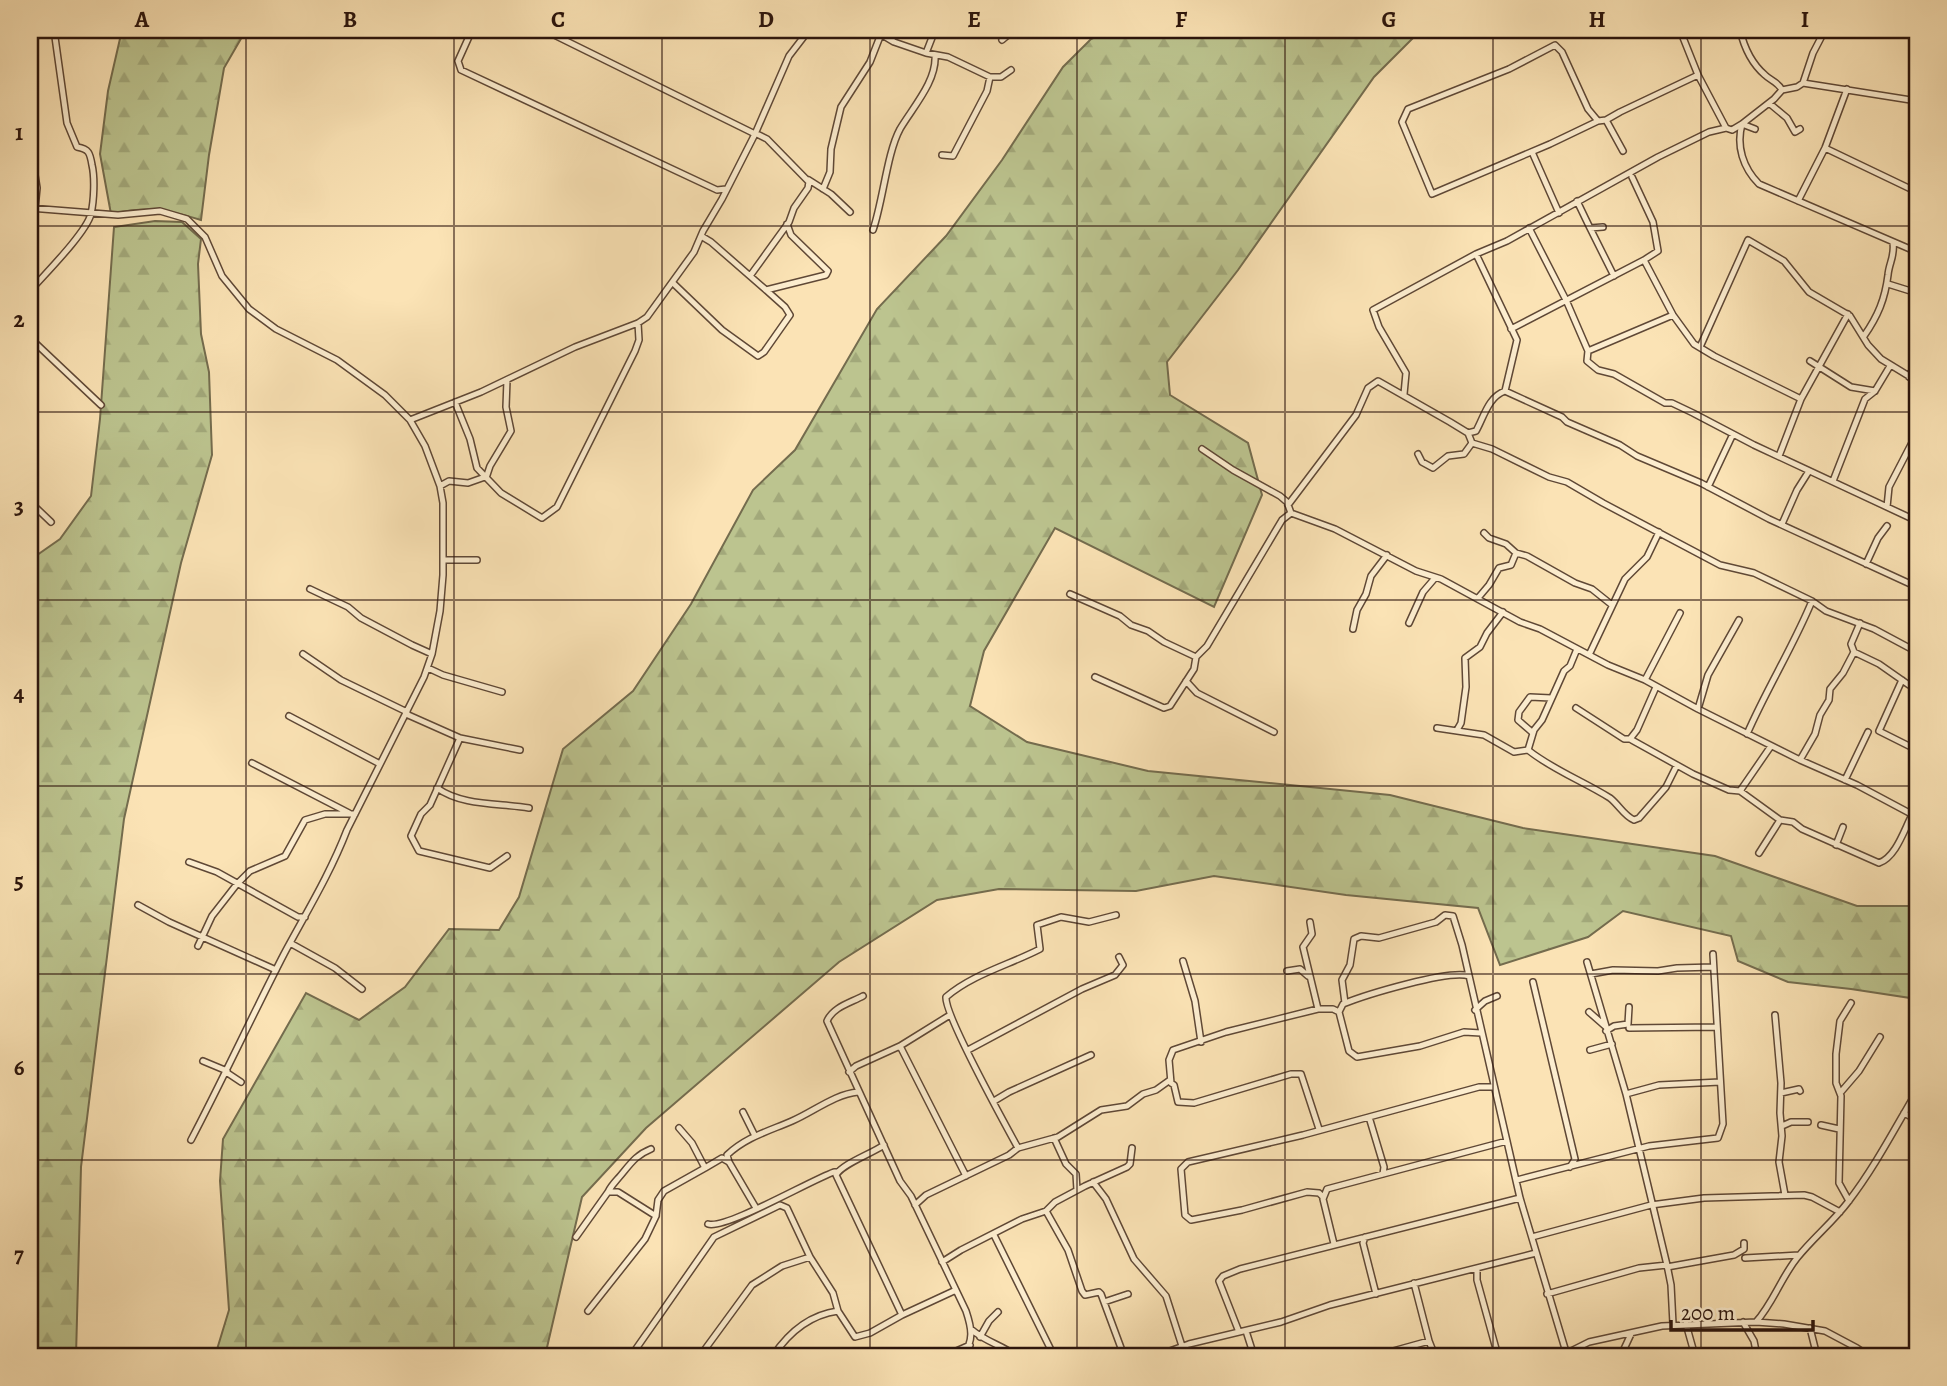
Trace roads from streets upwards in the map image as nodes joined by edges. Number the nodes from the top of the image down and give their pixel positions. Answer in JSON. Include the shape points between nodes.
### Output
{"nodes":[{"id":1,"x":54,"y":30,"type":"edge"},
{"id":2,"x":472,"y":30,"type":"edge"},
{"id":3,"x":544,"y":30,"type":"edge"},
{"id":4,"x":809,"y":30,"type":"edge"},
{"id":5,"x":874,"y":30,"type":"edge"},
{"id":6,"x":935,"y":30,"type":"edge"},
{"id":7,"x":1014,"y":30,"type":"edge"},
{"id":8,"x":1680,"y":30,"type":"edge"},
{"id":9,"x":1740,"y":30,"type":"edge"},
{"id":10,"x":1814,"y":30,"type":"edge"},
{"id":11,"x":1824,"y":32,"type":"edge"},
{"id":12,"x":881,"y":34,"type":"junction"},
{"id":13,"x":1002,"y":40,"type":"dead end"},
{"id":14,"x":926,"y":53,"type":"junction"},
{"id":15,"x":934,"y":55,"type":"junction"},
{"id":16,"x":1012,"y":70,"type":"dead end"},
{"id":17,"x":1698,"y":75,"type":"junction"},
{"id":18,"x":990,"y":77,"type":"junction"},
{"id":19,"x":1803,"y":83,"type":"junction"},
{"id":20,"x":1847,"y":89,"type":"junction"},
{"id":21,"x":1782,"y":90,"type":"junction"},
{"id":22,"x":1917,"y":101,"type":"edge"},
{"id":23,"x":1769,"y":103,"type":"junction"},
{"id":24,"x":1606,"y":120,"type":"junction"},
{"id":25,"x":1598,"y":121,"type":"junction"},
{"id":26,"x":1742,"y":124,"type":"junction"},
{"id":27,"x":1729,"y":129,"type":"junction"},
{"id":28,"x":1755,"y":129,"type":"dead end"},
{"id":29,"x":1800,"y":129,"type":"dead end"},
{"id":30,"x":755,"y":134,"type":"junction"},
{"id":31,"x":1738,"y":137,"type":"junction"},
{"id":32,"x":30,"y":144,"type":"edge"},
{"id":33,"x":1825,"y":148,"type":"junction"},
{"id":34,"x":1623,"y":151,"type":"dead end"},
{"id":35,"x":1532,"y":152,"type":"junction"},
{"id":36,"x":942,"y":155,"type":"dead end"},
{"id":37,"x":1632,"y":177,"type":"dead end"},
{"id":38,"x":808,"y":180,"type":"junction"},
{"id":39,"x":1603,"y":180,"type":"dead end"},
{"id":40,"x":728,"y":187,"type":"junction"},
{"id":41,"x":823,"y":189,"type":"junction"},
{"id":42,"x":717,"y":190,"type":"junction"},
{"id":43,"x":1600,"y":191,"type":"junction"},
{"id":44,"x":1917,"y":192,"type":"edge"},
{"id":45,"x":722,"y":199,"type":"junction"},
{"id":46,"x":1577,"y":201,"type":"junction"},
{"id":47,"x":1798,"y":201,"type":"junction"},
{"id":48,"x":32,"y":208,"type":"edge"},
{"id":49,"x":850,"y":212,"type":"dead end"},
{"id":50,"x":1559,"y":213,"type":"junction"},
{"id":51,"x":90,"y":214,"type":"junction"},
{"id":52,"x":788,"y":224,"type":"junction"},
{"id":53,"x":1603,"y":227,"type":"dead end"},
{"id":54,"x":1528,"y":228,"type":"junction"},
{"id":55,"x":1590,"y":228,"type":"junction"},
{"id":56,"x":873,"y":230,"type":"dead end"},
{"id":57,"x":701,"y":236,"type":"junction"},
{"id":58,"x":1893,"y":243,"type":"junction"},
{"id":59,"x":1917,"y":253,"type":"edge"},
{"id":60,"x":1476,"y":254,"type":"junction"},
{"id":61,"x":1644,"y":260,"type":"junction"},
{"id":62,"x":750,"y":276,"type":"junction"},
{"id":63,"x":1614,"y":276,"type":"junction"},
{"id":64,"x":673,"y":283,"type":"junction"},
{"id":65,"x":1888,"y":284,"type":"junction"},
{"id":66,"x":766,"y":290,"type":"junction"},
{"id":67,"x":30,"y":291,"type":"edge"},
{"id":68,"x":1917,"y":293,"type":"edge"},
{"id":69,"x":1566,"y":300,"type":"junction"},
{"id":70,"x":1847,"y":314,"type":"junction"},
{"id":71,"x":1673,"y":315,"type":"junction"},
{"id":72,"x":638,"y":323,"type":"junction"},
{"id":73,"x":1511,"y":328,"type":"junction"},
{"id":74,"x":1864,"y":336,"type":"junction"},
{"id":75,"x":30,"y":338,"type":"edge"},
{"id":76,"x":1700,"y":347,"type":"junction"},
{"id":77,"x":1588,"y":351,"type":"junction"},
{"id":78,"x":1917,"y":359,"type":"edge"},
{"id":79,"x":1810,"y":362,"type":"dead end"},
{"id":80,"x":1890,"y":366,"type":"junction"},
{"id":81,"x":1820,"y":367,"type":"junction"},
{"id":82,"x":1909,"y":377,"type":"junction"},
{"id":83,"x":507,"y":380,"type":"junction"},
{"id":84,"x":1917,"y":381,"type":"edge"},
{"id":85,"x":1505,"y":391,"type":"junction"},
{"id":86,"x":1875,"y":391,"type":"junction"},
{"id":87,"x":1404,"y":394,"type":"junction"},
{"id":88,"x":1801,"y":399,"type":"junction"},
{"id":89,"x":455,"y":402,"type":"junction"},
{"id":90,"x":102,"y":405,"type":"dead end"},
{"id":91,"x":410,"y":420,"type":"junction"},
{"id":92,"x":1468,"y":433,"type":"junction"},
{"id":93,"x":1917,"y":433,"type":"edge"},
{"id":94,"x":1733,"y":434,"type":"junction"},
{"id":95,"x":1472,"y":443,"type":"junction"},
{"id":96,"x":1202,"y":449,"type":"dead end"},
{"id":97,"x":1418,"y":454,"type":"dead end"},
{"id":98,"x":1779,"y":456,"type":"junction"},
{"id":99,"x":1810,"y":471,"type":"junction"},
{"id":100,"x":485,"y":478,"type":"junction"},
{"id":101,"x":1833,"y":481,"type":"junction"},
{"id":102,"x":440,"y":486,"type":"junction"},
{"id":103,"x":1708,"y":487,"type":"junction"},
{"id":104,"x":30,"y":502,"type":"edge"},
{"id":105,"x":1289,"y":505,"type":"junction"},
{"id":106,"x":1887,"y":507,"type":"junction"},
{"id":107,"x":1291,"y":513,"type":"junction"},
{"id":108,"x":1917,"y":521,"type":"edge"},
{"id":109,"x":51,"y":522,"type":"dead end"},
{"id":110,"x":1782,"y":524,"type":"junction"},
{"id":111,"x":1886,"y":526,"type":"dead end"},
{"id":112,"x":1659,"y":531,"type":"junction"},
{"id":113,"x":1484,"y":533,"type":"dead end"},
{"id":114,"x":1516,"y":553,"type":"junction"},
{"id":115,"x":1387,"y":555,"type":"junction"},
{"id":116,"x":444,"y":560,"type":"junction"},
{"id":117,"x":477,"y":561,"type":"dead end"},
{"id":118,"x":1867,"y":564,"type":"junction"},
{"id":119,"x":1434,"y":578,"type":"junction"},
{"id":120,"x":1917,"y":587,"type":"edge"},
{"id":121,"x":310,"y":589,"type":"dead end"},
{"id":122,"x":1070,"y":594,"type":"dead end"},
{"id":123,"x":1478,"y":598,"type":"junction"},
{"id":124,"x":1812,"y":601,"type":"junction"},
{"id":125,"x":1612,"y":605,"type":"junction"},
{"id":126,"x":1503,"y":612,"type":"junction"},
{"id":127,"x":1680,"y":613,"type":"dead end"},
{"id":128,"x":1739,"y":620,"type":"dead end"},
{"id":129,"x":1409,"y":623,"type":"dead end"},
{"id":130,"x":1860,"y":623,"type":"junction"},
{"id":131,"x":1353,"y":629,"type":"dead end"},
{"id":132,"x":1714,"y":647,"type":"dead end"},
{"id":133,"x":1577,"y":649,"type":"junction"},
{"id":134,"x":1854,"y":652,"type":"junction"},
{"id":135,"x":1917,"y":652,"type":"edge"},
{"id":136,"x":303,"y":654,"type":"dead end"},
{"id":137,"x":432,"y":654,"type":"junction"},
{"id":138,"x":1719,"y":654,"type":"junction"},
{"id":139,"x":1589,"y":655,"type":"junction"},
{"id":140,"x":1196,"y":657,"type":"junction"},
{"id":141,"x":428,"y":668,"type":"junction"},
{"id":142,"x":1095,"y":677,"type":"dead end"},
{"id":143,"x":1644,"y":680,"type":"junction"},
{"id":144,"x":1902,"y":680,"type":"junction"},
{"id":145,"x":1186,"y":681,"type":"junction"},
{"id":146,"x":1656,"y":687,"type":"junction"},
{"id":147,"x":1917,"y":687,"type":"edge"},
{"id":148,"x":502,"y":692,"type":"dead end"},
{"id":149,"x":1551,"y":698,"type":"junction"},
{"id":150,"x":1576,"y":708,"type":"dead end"},
{"id":151,"x":1698,"y":709,"type":"junction"},
{"id":152,"x":406,"y":713,"type":"junction"},
{"id":153,"x":289,"y":716,"type":"dead end"},
{"id":154,"x":1437,"y":728,"type":"dead end"},
{"id":155,"x":1457,"y":730,"type":"junction"},
{"id":156,"x":1274,"y":732,"type":"dead end"},
{"id":157,"x":1868,"y":732,"type":"dead end"},
{"id":158,"x":1533,"y":733,"type":"junction"},
{"id":159,"x":1748,"y":734,"type":"junction"},
{"id":160,"x":460,"y":738,"type":"junction"},
{"id":161,"x":1630,"y":739,"type":"junction"},
{"id":162,"x":1771,"y":746,"type":"junction"},
{"id":163,"x":520,"y":750,"type":"dead end"},
{"id":164,"x":1528,"y":750,"type":"junction"},
{"id":165,"x":1917,"y":750,"type":"edge"},
{"id":166,"x":1800,"y":760,"type":"junction"},
{"id":167,"x":253,"y":763,"type":"dead end"},
{"id":168,"x":380,"y":764,"type":"junction"},
{"id":169,"x":1677,"y":765,"type":"junction"},
{"id":170,"x":1845,"y":780,"type":"junction"},
{"id":171,"x":437,"y":788,"type":"junction"},
{"id":172,"x":1740,"y":790,"type":"junction"},
{"id":173,"x":529,"y":808,"type":"dead end"},
{"id":174,"x":352,"y":814,"type":"junction"},
{"id":175,"x":1915,"y":816,"type":"edge"},
{"id":176,"x":1780,"y":820,"type":"junction"},
{"id":177,"x":1843,"y":827,"type":"dead end"},
{"id":178,"x":1836,"y":845,"type":"junction"},
{"id":179,"x":1759,"y":853,"type":"dead end"},
{"id":180,"x":507,"y":856,"type":"dead end"},
{"id":181,"x":189,"y":862,"type":"dead end"},
{"id":182,"x":237,"y":884,"type":"junction"},
{"id":183,"x":138,"y":905,"type":"dead end"},
{"id":184,"x":1116,"y":915,"type":"dead end"},
{"id":185,"x":302,"y":917,"type":"junction"},
{"id":186,"x":1310,"y":922,"type":"dead end"},
{"id":187,"x":203,"y":937,"type":"junction"},
{"id":188,"x":290,"y":943,"type":"junction"},
{"id":189,"x":198,"y":946,"type":"dead end"},
{"id":190,"x":1713,"y":954,"type":"dead end"},
{"id":191,"x":1119,"y":957,"type":"dead end"},
{"id":192,"x":1182,"y":961,"type":"dead end"},
{"id":193,"x":1587,"y":962,"type":"dead end"},
{"id":194,"x":1713,"y":967,"type":"junction"},
{"id":195,"x":276,"y":970,"type":"junction"},
{"id":196,"x":1287,"y":971,"type":"dead end"},
{"id":197,"x":1591,"y":974,"type":"junction"},
{"id":198,"x":1308,"y":976,"type":"junction"},
{"id":199,"x":1469,"y":976,"type":"junction"},
{"id":200,"x":1533,"y":982,"type":"dead end"},
{"id":201,"x":362,"y":989,"type":"dead end"},
{"id":202,"x":863,"y":996,"type":"dead end"},
{"id":203,"x":1497,"y":996,"type":"dead end"},
{"id":204,"x":1345,"y":1003,"type":"junction"},
{"id":205,"x":1851,"y":1003,"type":"dead end"},
{"id":206,"x":1629,"y":1007,"type":"dead end"},
{"id":207,"x":1318,"y":1009,"type":"junction"},
{"id":208,"x":1475,"y":1010,"type":"junction"},
{"id":209,"x":1339,"y":1012,"type":"junction"},
{"id":210,"x":1589,"y":1012,"type":"dead end"},
{"id":211,"x":950,"y":1015,"type":"junction"},
{"id":212,"x":1775,"y":1015,"type":"dead end"},
{"id":213,"x":1717,"y":1027,"type":"junction"},
{"id":214,"x":1606,"y":1028,"type":"junction"},
{"id":215,"x":1629,"y":1028,"type":"dead end"},
{"id":216,"x":1480,"y":1033,"type":"junction"},
{"id":217,"x":1880,"y":1037,"type":"dead end"},
{"id":218,"x":1201,"y":1042,"type":"junction"},
{"id":219,"x":1612,"y":1044,"type":"junction"},
{"id":220,"x":900,"y":1046,"type":"junction"},
{"id":221,"x":968,"y":1050,"type":"junction"},
{"id":222,"x":1590,"y":1051,"type":"dead end"},
{"id":223,"x":1091,"y":1055,"type":"dead end"},
{"id":224,"x":203,"y":1061,"type":"dead end"},
{"id":225,"x":227,"y":1071,"type":"junction"},
{"id":226,"x":849,"y":1072,"type":"junction"},
{"id":227,"x":1170,"y":1080,"type":"junction"},
{"id":228,"x":241,"y":1082,"type":"dead end"},
{"id":229,"x":1720,"y":1082,"type":"junction"},
{"id":230,"x":1494,"y":1087,"type":"junction"},
{"id":231,"x":1800,"y":1091,"type":"dead end"},
{"id":232,"x":1917,"y":1091,"type":"edge"},
{"id":233,"x":858,"y":1092,"type":"junction"},
{"id":234,"x":1840,"y":1092,"type":"junction"},
{"id":235,"x":1781,"y":1093,"type":"junction"},
{"id":236,"x":1626,"y":1094,"type":"junction"},
{"id":237,"x":994,"y":1101,"type":"junction"},
{"id":238,"x":743,"y":1112,"type":"dead end"},
{"id":239,"x":1904,"y":1113,"type":"junction"},
{"id":240,"x":1369,"y":1117,"type":"junction"},
{"id":241,"x":1917,"y":1119,"type":"edge"},
{"id":242,"x":1808,"y":1122,"type":"dead end"},
{"id":243,"x":1821,"y":1125,"type":"dead end"},
{"id":244,"x":1782,"y":1126,"type":"junction"},
{"id":245,"x":679,"y":1128,"type":"dead end"},
{"id":246,"x":1319,"y":1129,"type":"junction"},
{"id":247,"x":1839,"y":1129,"type":"junction"},
{"id":248,"x":755,"y":1136,"type":"junction"},
{"id":249,"x":1054,"y":1138,"type":"junction"},
{"id":250,"x":191,"y":1140,"type":"dead end"},
{"id":251,"x":1507,"y":1141,"type":"junction"},
{"id":252,"x":884,"y":1145,"type":"junction"},
{"id":253,"x":1018,"y":1148,"type":"junction"},
{"id":254,"x":1132,"y":1148,"type":"dead end"},
{"id":255,"x":651,"y":1149,"type":"dead end"},
{"id":256,"x":1638,"y":1149,"type":"junction"},
{"id":257,"x":724,"y":1156,"type":"junction"},
{"id":258,"x":1570,"y":1167,"type":"junction"},
{"id":259,"x":705,"y":1168,"type":"junction"},
{"id":260,"x":837,"y":1172,"type":"junction"},
{"id":261,"x":1383,"y":1174,"type":"junction"},
{"id":262,"x":966,"y":1176,"type":"junction"},
{"id":263,"x":1517,"y":1180,"type":"junction"},
{"id":264,"x":613,"y":1182,"type":"junction"},
{"id":265,"x":1093,"y":1182,"type":"junction"},
{"id":266,"x":1077,"y":1191,"type":"junction"},
{"id":267,"x":608,"y":1192,"type":"junction"},
{"id":268,"x":618,"y":1192,"type":"junction"},
{"id":269,"x":1782,"y":1193,"type":"junction"},
{"id":270,"x":1323,"y":1197,"type":"junction"},
{"id":271,"x":1520,"y":1198,"type":"junction"},
{"id":272,"x":1849,"y":1201,"type":"junction"},
{"id":273,"x":915,"y":1205,"type":"junction"},
{"id":274,"x":1651,"y":1205,"type":"junction"},
{"id":275,"x":756,"y":1208,"type":"junction"},
{"id":276,"x":1046,"y":1210,"type":"junction"},
{"id":277,"x":1840,"y":1212,"type":"junction"},
{"id":278,"x":656,"y":1216,"type":"junction"},
{"id":279,"x":708,"y":1224,"type":"dead end"},
{"id":280,"x":994,"y":1235,"type":"junction"},
{"id":281,"x":576,"y":1237,"type":"dead end"},
{"id":282,"x":1532,"y":1237,"type":"junction"},
{"id":283,"x":1362,"y":1240,"type":"junction"},
{"id":284,"x":1744,"y":1243,"type":"dead end"},
{"id":285,"x":1334,"y":1244,"type":"junction"},
{"id":286,"x":1536,"y":1253,"type":"junction"},
{"id":287,"x":1799,"y":1255,"type":"junction"},
{"id":288,"x":810,"y":1257,"type":"junction"},
{"id":289,"x":1745,"y":1258,"type":"dead end"},
{"id":290,"x":942,"y":1262,"type":"junction"},
{"id":291,"x":1667,"y":1266,"type":"junction"},
{"id":292,"x":1477,"y":1269,"type":"junction"},
{"id":293,"x":1414,"y":1283,"type":"junction"},
{"id":294,"x":956,"y":1290,"type":"junction"},
{"id":295,"x":1128,"y":1294,"type":"dead end"},
{"id":296,"x":1376,"y":1294,"type":"junction"},
{"id":297,"x":1547,"y":1294,"type":"junction"},
{"id":298,"x":1104,"y":1302,"type":"junction"},
{"id":299,"x":588,"y":1311,"type":"dead end"},
{"id":300,"x":838,"y":1311,"type":"junction"},
{"id":301,"x":998,"y":1312,"type":"dead end"},
{"id":302,"x":1765,"y":1313,"type":"junction"},
{"id":303,"x":902,"y":1315,"type":"junction"},
{"id":304,"x":1743,"y":1322,"type":"junction"},
{"id":305,"x":1756,"y":1322,"type":"junction"},
{"id":306,"x":1767,"y":1323,"type":"junction"},
{"id":307,"x":1673,"y":1324,"type":"junction"},
{"id":308,"x":1686,"y":1324,"type":"junction"},
{"id":309,"x":1810,"y":1328,"type":"junction"},
{"id":310,"x":972,"y":1331,"type":"junction"},
{"id":311,"x":1243,"y":1332,"type":"junction"},
{"id":312,"x":1631,"y":1334,"type":"junction"},
{"id":313,"x":981,"y":1338,"type":"junction"},
{"id":314,"x":1429,"y":1341,"type":"junction"},
{"id":315,"x":970,"y":1344,"type":"junction"},
{"id":316,"x":1182,"y":1346,"type":"junction"},
{"id":317,"x":1563,"y":1354,"type":"edge"},
{"id":318,"x":953,"y":1355,"type":"edge"},
{"id":319,"x":631,"y":1356,"type":"edge"},
{"id":320,"x":700,"y":1356,"type":"edge"},
{"id":321,"x":773,"y":1356,"type":"edge"},
{"id":322,"x":945,"y":1356,"type":"edge"},
{"id":323,"x":963,"y":1356,"type":"edge"},
{"id":324,"x":1016,"y":1356,"type":"edge"},
{"id":325,"x":1054,"y":1356,"type":"edge"},
{"id":326,"x":1124,"y":1356,"type":"edge"},
{"id":327,"x":1156,"y":1356,"type":"edge"},
{"id":328,"x":1254,"y":1356,"type":"edge"},
{"id":329,"x":1375,"y":1356,"type":"edge"},
{"id":330,"x":1435,"y":1356,"type":"edge"},
{"id":331,"x":1498,"y":1356,"type":"edge"},
{"id":332,"x":1627,"y":1356,"type":"edge"},
{"id":333,"x":1695,"y":1356,"type":"edge"},
{"id":334,"x":1757,"y":1356,"type":"edge"},
{"id":335,"x":1817,"y":1356,"type":"edge"},
{"id":336,"x":1869,"y":1356,"type":"edge"}],
"edges":[{"from":1,"to":51,"type":"street","via":[[67,123],[76,147],[90,153],[94,172]]},
{"from":2,"to":42,"type":"street","via":[[458,61],[461,69]]},
{"from":3,"to":30,"type":"street"},
{"from":4,"to":30,"type":"street","via":[[789,56]]},
{"from":5,"to":12,"type":"street"},
{"from":6,"to":14,"type":"street"},
{"from":7,"to":13,"type":"street"},
{"from":8,"to":17,"type":"street"},
{"from":9,"to":21,"type":"street","via":[[1752,61]]},
{"from":10,"to":11,"type":"street"},
{"from":11,"to":19,"type":"street"},
{"from":12,"to":14,"type":"street"},
{"from":12,"to":41,"type":"street","via":[[870,62],[841,107]]},
{"from":14,"to":15,"type":"street"},
{"from":15,"to":18,"type":"street"},
{"from":15,"to":56,"type":"street","via":[[924,90],[897,136]]},
{"from":16,"to":18,"type":"street"},
{"from":17,"to":24,"type":"street"},
{"from":17,"to":27,"type":"street"},
{"from":18,"to":36,"type":"street","via":[[953,156]]},
{"from":19,"to":20,"type":"street"},
{"from":19,"to":21,"type":"street"},
{"from":20,"to":22,"type":"street"},
{"from":20,"to":33,"type":"street"},
{"from":21,"to":23,"type":"street"},
{"from":23,"to":26,"type":"street"},
{"from":23,"to":29,"type":"street","via":[[1795,132]]},
{"from":24,"to":25,"type":"street"},
{"from":24,"to":34,"type":"street"},
{"from":25,"to":35,"type":"street"},
{"from":25,"to":35,"type":"street","via":[[1555,45],[1509,69],[1408,108],[1402,122],[1432,194]]},
{"from":26,"to":27,"type":"street"},
{"from":26,"to":28,"type":"street"},
{"from":26,"to":31,"type":"street"},
{"from":27,"to":31,"type":"street"},
{"from":27,"to":43,"type":"street","via":[[1709,132]]},
{"from":30,"to":38,"type":"street","via":[[767,139]]},
{"from":30,"to":40,"type":"street"},
{"from":31,"to":47,"type":"street","via":[[1741,153],[1759,184]]},
{"from":32,"to":48,"type":"street","via":[[37,188]]},
{"from":33,"to":44,"type":"street"},
{"from":33,"to":47,"type":"street"},
{"from":35,"to":50,"type":"street"},
{"from":37,"to":61,"type":"street","via":[[1653,222],[1658,251]]},
{"from":38,"to":41,"type":"street"},
{"from":38,"to":52,"type":"street"},
{"from":39,"to":43,"type":"street"},
{"from":40,"to":42,"type":"street"},
{"from":40,"to":45,"type":"street"},
{"from":41,"to":49,"type":"street"},
{"from":42,"to":45,"type":"street"},
{"from":43,"to":46,"type":"street"},
{"from":45,"to":57,"type":"street"},
{"from":46,"to":50,"type":"street"},
{"from":46,"to":55,"type":"street"},
{"from":47,"to":58,"type":"street"},
{"from":48,"to":51,"type":"street"},
{"from":50,"to":54,"type":"street"},
{"from":51,"to":67,"type":"street"},
{"from":51,"to":91,"type":"street","via":[[160,211],[187,219],[205,237],[228,286],[254,314],[337,360]]},
{"from":52,"to":62,"type":"street"},
{"from":52,"to":66,"type":"street","via":[[792,235],[828,271],[821,278]]},
{"from":53,"to":55,"type":"street"},
{"from":54,"to":60,"type":"street"},
{"from":54,"to":69,"type":"street"},
{"from":55,"to":63,"type":"street"},
{"from":57,"to":62,"type":"street"},
{"from":57,"to":64,"type":"street"},
{"from":58,"to":59,"type":"street"},
{"from":58,"to":65,"type":"street"},
{"from":60,"to":73,"type":"street"},
{"from":60,"to":87,"type":"street","via":[[1373,310],[1406,373]]},
{"from":61,"to":63,"type":"street"},
{"from":61,"to":71,"type":"street"},
{"from":62,"to":66,"type":"street"},
{"from":63,"to":69,"type":"street"},
{"from":64,"to":66,"type":"street","via":[[722,330],[758,356],[790,315]]},
{"from":64,"to":72,"type":"street","via":[[648,317]]},
{"from":65,"to":68,"type":"street"},
{"from":65,"to":74,"type":"street","via":[[1880,312]]},
{"from":69,"to":73,"type":"street"},
{"from":69,"to":77,"type":"street"},
{"from":70,"to":74,"type":"street"},
{"from":70,"to":76,"type":"street","via":[[1809,292],[1784,261],[1748,240]]},
{"from":70,"to":81,"type":"street"},
{"from":71,"to":76,"type":"street","via":[[1684,334]]},
{"from":71,"to":77,"type":"street"},
{"from":72,"to":83,"type":"street"},
{"from":72,"to":100,"type":"street","via":[[635,351],[553,511],[542,518],[513,502]]},
{"from":73,"to":85,"type":"street","via":[[1517,344]]},
{"from":74,"to":80,"type":"street"},
{"from":75,"to":90,"type":"street"},
{"from":76,"to":88,"type":"street"},
{"from":77,"to":94,"type":"street","via":[[1587,361],[1598,370]]},
{"from":78,"to":82,"type":"street"},
{"from":79,"to":81,"type":"street"},
{"from":80,"to":82,"type":"street"},
{"from":80,"to":86,"type":"street"},
{"from":81,"to":86,"type":"street","via":[[1851,387]]},
{"from":81,"to":88,"type":"street"},
{"from":82,"to":84,"type":"street"},
{"from":83,"to":89,"type":"street"},
{"from":83,"to":100,"type":"street","via":[[511,431]]},
{"from":85,"to":92,"type":"street","via":[[1485,410],[1475,431]]},
{"from":85,"to":103,"type":"street"},
{"from":86,"to":101,"type":"street","via":[[1865,399],[1856,418]]},
{"from":87,"to":92,"type":"street"},
{"from":87,"to":105,"type":"street","via":[[1378,381],[1372,384],[1356,415]]},
{"from":88,"to":98,"type":"street"},
{"from":89,"to":91,"type":"street"},
{"from":89,"to":100,"type":"street","via":[[475,463]]},
{"from":91,"to":102,"type":"street"},
{"from":92,"to":95,"type":"street"},
{"from":93,"to":106,"type":"street","via":[[1889,487]]},
{"from":94,"to":98,"type":"street"},
{"from":94,"to":103,"type":"street"},
{"from":95,"to":97,"type":"street","via":[[1464,454],[1453,453],[1433,468]]},
{"from":95,"to":112,"type":"street","via":[[1567,482]]},
{"from":96,"to":105,"type":"street"},
{"from":98,"to":99,"type":"street"},
{"from":99,"to":101,"type":"street"},
{"from":99,"to":110,"type":"street"},
{"from":100,"to":102,"type":"street"},
{"from":101,"to":106,"type":"street"},
{"from":102,"to":116,"type":"street"},
{"from":103,"to":110,"type":"street"},
{"from":104,"to":109,"type":"street"},
{"from":105,"to":107,"type":"street"},
{"from":106,"to":108,"type":"street"},
{"from":107,"to":115,"type":"street"},
{"from":107,"to":140,"type":"street","via":[[1282,520]]},
{"from":110,"to":118,"type":"street"},
{"from":111,"to":118,"type":"street"},
{"from":112,"to":124,"type":"street","via":[[1720,565],[1754,573]]},
{"from":112,"to":125,"type":"street","via":[[1647,557],[1625,579]]},
{"from":113,"to":114,"type":"street"},
{"from":114,"to":123,"type":"street"},
{"from":114,"to":125,"type":"street","via":[[1592,589]]},
{"from":115,"to":119,"type":"street"},
{"from":115,"to":131,"type":"street","via":[[1371,576]]},
{"from":116,"to":117,"type":"street"},
{"from":116,"to":137,"type":"street"},
{"from":118,"to":120,"type":"street"},
{"from":119,"to":123,"type":"street"},
{"from":119,"to":129,"type":"street"},
{"from":121,"to":137,"type":"street"},
{"from":122,"to":140,"type":"street"},
{"from":123,"to":126,"type":"street"},
{"from":124,"to":130,"type":"street"},
{"from":124,"to":159,"type":"street"},
{"from":125,"to":139,"type":"street"},
{"from":126,"to":133,"type":"street"},
{"from":126,"to":155,"type":"street","via":[[1480,647],[1465,659],[1466,687]]},
{"from":127,"to":143,"type":"street"},
{"from":128,"to":138,"type":"street"},
{"from":130,"to":134,"type":"street","via":[[1851,644]]},
{"from":130,"to":135,"type":"street"},
{"from":132,"to":138,"type":"street"},
{"from":133,"to":139,"type":"street"},
{"from":133,"to":149,"type":"street"},
{"from":134,"to":144,"type":"street"},
{"from":134,"to":166,"type":"street","via":[[1830,689],[1815,734]]},
{"from":136,"to":152,"type":"street","via":[[341,680]]},
{"from":137,"to":141,"type":"street"},
{"from":138,"to":151,"type":"street"},
{"from":139,"to":143,"type":"street"},
{"from":140,"to":145,"type":"street"},
{"from":141,"to":148,"type":"street"},
{"from":141,"to":152,"type":"street"},
{"from":142,"to":145,"type":"street","via":[[1164,708]]},
{"from":143,"to":146,"type":"street"},
{"from":144,"to":147,"type":"street"},
{"from":144,"to":165,"type":"street","via":[[1879,731]]},
{"from":145,"to":156,"type":"street","via":[[1197,693]]},
{"from":146,"to":151,"type":"street"},
{"from":146,"to":161,"type":"street"},
{"from":149,"to":158,"type":"street"},
{"from":149,"to":158,"type":"street","via":[[1530,697],[1519,712],[1518,719]]},
{"from":150,"to":161,"type":"street"},
{"from":151,"to":159,"type":"street"},
{"from":152,"to":160,"type":"street"},
{"from":152,"to":168,"type":"street"},
{"from":153,"to":168,"type":"street"},
{"from":154,"to":155,"type":"street"},
{"from":155,"to":164,"type":"street","via":[[1492,737],[1514,752]]},
{"from":157,"to":170,"type":"street"},
{"from":158,"to":164,"type":"street"},
{"from":159,"to":162,"type":"street"},
{"from":160,"to":163,"type":"street"},
{"from":160,"to":171,"type":"street"},
{"from":161,"to":169,"type":"street"},
{"from":162,"to":166,"type":"street"},
{"from":162,"to":172,"type":"street"},
{"from":164,"to":169,"type":"street","via":[[1616,803],[1634,820],[1666,787]]},
{"from":166,"to":170,"type":"street"},
{"from":167,"to":174,"type":"street"},
{"from":168,"to":174,"type":"street"},
{"from":169,"to":172,"type":"street","via":[[1729,790]]},
{"from":170,"to":175,"type":"street"},
{"from":171,"to":173,"type":"street","via":[[462,799]]},
{"from":171,"to":180,"type":"street","via":[[411,836],[419,852],[490,868]]},
{"from":172,"to":176,"type":"street"},
{"from":174,"to":182,"type":"street","via":[[305,820],[285,856],[250,871]]},
{"from":174,"to":185,"type":"street","via":[[336,858]]},
{"from":175,"to":178,"type":"street","via":[[1882,863]]},
{"from":176,"to":178,"type":"street"},
{"from":176,"to":179,"type":"street"},
{"from":177,"to":178,"type":"street"},
{"from":181,"to":182,"type":"street"},
{"from":182,"to":185,"type":"street"},
{"from":182,"to":187,"type":"street","via":[[212,916]]},
{"from":183,"to":187,"type":"street"},
{"from":184,"to":211,"type":"street","via":[[1089,922],[1061,917],[1037,925],[1040,948],[980,974],[949,994],[945,1002]]},
{"from":185,"to":188,"type":"street"},
{"from":186,"to":198,"type":"street","via":[[1311,934],[1301,946]]},
{"from":187,"to":189,"type":"street"},
{"from":187,"to":195,"type":"street"},
{"from":188,"to":195,"type":"street"},
{"from":188,"to":201,"type":"street"},
{"from":190,"to":194,"type":"street"},
{"from":191,"to":221,"type":"street","via":[[1123,965],[1115,975]]},
{"from":192,"to":218,"type":"street","via":[[1195,1001]]},
{"from":193,"to":197,"type":"street"},
{"from":194,"to":197,"type":"street"},
{"from":194,"to":213,"type":"street"},
{"from":195,"to":225,"type":"street"},
{"from":196,"to":198,"type":"street","via":[[1300,969]]},
{"from":197,"to":214,"type":"street"},
{"from":198,"to":207,"type":"street"},
{"from":199,"to":204,"type":"street","via":[[1430,980]]},
{"from":199,"to":204,"type":"street","via":[[1454,919],[1448,914],[1436,922],[1379,938],[1354,939],[1342,980]]},
{"from":199,"to":208,"type":"street"},
{"from":200,"to":258,"type":"street","via":[[1574,1151]]},
{"from":202,"to":226,"type":"street","via":[[836,1009],[827,1021]]},
{"from":203,"to":208,"type":"street"},
{"from":204,"to":209,"type":"street"},
{"from":205,"to":234,"type":"street","via":[[1840,1021],[1836,1054]]},
{"from":206,"to":214,"type":"street","via":[[1628,1024]]},
{"from":207,"to":209,"type":"street"},
{"from":207,"to":218,"type":"street"},
{"from":208,"to":216,"type":"street"},
{"from":209,"to":216,"type":"street","via":[[1349,1051],[1357,1058],[1464,1032]]},
{"from":210,"to":214,"type":"street"},
{"from":211,"to":220,"type":"street"},
{"from":211,"to":221,"type":"street"},
{"from":212,"to":235,"type":"street"},
{"from":213,"to":215,"type":"street"},
{"from":213,"to":229,"type":"street"},
{"from":214,"to":219,"type":"street"},
{"from":216,"to":230,"type":"street"},
{"from":217,"to":234,"type":"street"},
{"from":218,"to":227,"type":"street","via":[[1171,1052]]},
{"from":219,"to":222,"type":"street"},
{"from":219,"to":236,"type":"street"},
{"from":220,"to":226,"type":"street"},
{"from":220,"to":262,"type":"street"},
{"from":221,"to":237,"type":"street"},
{"from":223,"to":237,"type":"street"},
{"from":224,"to":225,"type":"street"},
{"from":225,"to":228,"type":"street"},
{"from":225,"to":250,"type":"street"},
{"from":226,"to":233,"type":"street"},
{"from":227,"to":246,"type":"street","via":[[1178,1102],[1188,1104],[1301,1074]]},
{"from":227,"to":249,"type":"street","via":[[1127,1106],[1101,1110]]},
{"from":229,"to":236,"type":"street","via":[[1659,1085]]},
{"from":229,"to":256,"type":"street","via":[[1723,1124],[1718,1138]]},
{"from":230,"to":240,"type":"street"},
{"from":230,"to":251,"type":"street"},
{"from":231,"to":235,"type":"street"},
{"from":232,"to":239,"type":"street"},
{"from":233,"to":248,"type":"street","via":[[839,1096]]},
{"from":233,"to":252,"type":"street"},
{"from":234,"to":247,"type":"street"},
{"from":235,"to":244,"type":"street"},
{"from":236,"to":256,"type":"street"},
{"from":237,"to":253,"type":"street"},
{"from":238,"to":248,"type":"street"},
{"from":239,"to":241,"type":"street"},
{"from":239,"to":272,"type":"street"},
{"from":240,"to":246,"type":"street"},
{"from":240,"to":261,"type":"street"},
{"from":242,"to":244,"type":"street"},
{"from":243,"to":247,"type":"street"},
{"from":244,"to":269,"type":"street"},
{"from":245,"to":259,"type":"street"},
{"from":246,"to":270,"type":"street","via":[[1188,1162],[1181,1177],[1185,1215],[1191,1220],[1307,1192]]},
{"from":247,"to":272,"type":"street","via":[[1839,1182]]},
{"from":248,"to":257,"type":"street"},
{"from":249,"to":253,"type":"street"},
{"from":249,"to":266,"type":"street","via":[[1076,1174]]},
{"from":251,"to":261,"type":"street"},
{"from":251,"to":263,"type":"street"},
{"from":252,"to":260,"type":"street"},
{"from":252,"to":273,"type":"street"},
{"from":253,"to":262,"type":"street"},
{"from":254,"to":265,"type":"street","via":[[1129,1166]]},
{"from":255,"to":264,"type":"street","via":[[639,1154]]},
{"from":256,"to":258,"type":"street"},
{"from":256,"to":274,"type":"street"},
{"from":257,"to":259,"type":"street"},
{"from":257,"to":275,"type":"street"},
{"from":258,"to":263,"type":"street"},
{"from":259,"to":278,"type":"street","via":[[664,1191]]},
{"from":260,"to":275,"type":"street"},
{"from":260,"to":303,"type":"street","via":[[836,1181]]},
{"from":261,"to":270,"type":"street","via":[[1332,1186]]},
{"from":262,"to":273,"type":"street"},
{"from":263,"to":271,"type":"street"},
{"from":264,"to":267,"type":"street"},
{"from":264,"to":268,"type":"street"},
{"from":265,"to":266,"type":"street"},
{"from":265,"to":316,"type":"street","via":[[1134,1259],[1166,1296]]},
{"from":266,"to":276,"type":"street"},
{"from":267,"to":268,"type":"street"},
{"from":267,"to":281,"type":"street"},
{"from":268,"to":278,"type":"street"},
{"from":269,"to":274,"type":"street"},
{"from":269,"to":277,"type":"street","via":[[1812,1197]]},
{"from":270,"to":285,"type":"street"},
{"from":271,"to":282,"type":"street"},
{"from":271,"to":283,"type":"street"},
{"from":272,"to":277,"type":"street"},
{"from":273,"to":290,"type":"street"},
{"from":274,"to":282,"type":"street"},
{"from":274,"to":291,"type":"street"},
{"from":275,"to":279,"type":"street","via":[[717,1226]]},
{"from":276,"to":280,"type":"street"},
{"from":276,"to":298,"type":"street","via":[[1068,1250],[1082,1291],[1085,1295],[1099,1292]]},
{"from":277,"to":287,"type":"street"},
{"from":278,"to":299,"type":"street","via":[[645,1239]]},
{"from":280,"to":290,"type":"street"},
{"from":280,"to":325,"type":"street"},
{"from":282,"to":286,"type":"street"},
{"from":283,"to":285,"type":"street"},
{"from":283,"to":296,"type":"street"},
{"from":284,"to":291,"type":"street","via":[[1744,1249],[1734,1255]]},
{"from":285,"to":311,"type":"street","via":[[1220,1278]]},
{"from":286,"to":292,"type":"street"},
{"from":286,"to":297,"type":"street"},
{"from":287,"to":289,"type":"street"},
{"from":287,"to":302,"type":"street"},
{"from":288,"to":300,"type":"street","via":[[833,1293]]},
{"from":288,"to":319,"type":"street","via":[[784,1205],[714,1237]]},
{"from":288,"to":320,"type":"street","via":[[782,1266],[752,1285]]},
{"from":290,"to":294,"type":"street"},
{"from":291,"to":297,"type":"street","via":[[1639,1268]]},
{"from":291,"to":307,"type":"street"},
{"from":292,"to":293,"type":"street"},
{"from":292,"to":331,"type":"street"},
{"from":293,"to":296,"type":"street"},
{"from":293,"to":314,"type":"street"},
{"from":294,"to":303,"type":"street"},
{"from":294,"to":310,"type":"street"},
{"from":295,"to":298,"type":"street"},
{"from":296,"to":311,"type":"street"},
{"from":297,"to":317,"type":"street"},
{"from":298,"to":326,"type":"street"},
{"from":300,"to":303,"type":"street","via":[[855,1337]]},
{"from":300,"to":321,"type":"street","via":[[803,1323]]},
{"from":301,"to":313,"type":"street"},
{"from":302,"to":305,"type":"street"},
{"from":302,"to":306,"type":"street"},
{"from":304,"to":305,"type":"street"},
{"from":304,"to":308,"type":"street"},
{"from":304,"to":334,"type":"street"},
{"from":305,"to":306,"type":"street"},
{"from":306,"to":309,"type":"street"},
{"from":307,"to":308,"type":"street"},
{"from":307,"to":312,"type":"street"},
{"from":308,"to":333,"type":"street"},
{"from":309,"to":335,"type":"street"},
{"from":309,"to":336,"type":"street","via":[[1838,1337]]},
{"from":310,"to":313,"type":"street"},
{"from":310,"to":315,"type":"street"},
{"from":311,"to":316,"type":"street"},
{"from":311,"to":328,"type":"street"},
{"from":312,"to":317,"type":"street","via":[[1589,1342]]},
{"from":312,"to":332,"type":"street","via":[[1624,1349]]},
{"from":313,"to":315,"type":"street"},
{"from":313,"to":324,"type":"street"},
{"from":314,"to":329,"type":"street"},
{"from":314,"to":330,"type":"street"},
{"from":315,"to":318,"type":"street"},
{"from":315,"to":323,"type":"street"},
{"from":316,"to":327,"type":"street"},
{"from":318,"to":322,"type":"street"}]}
